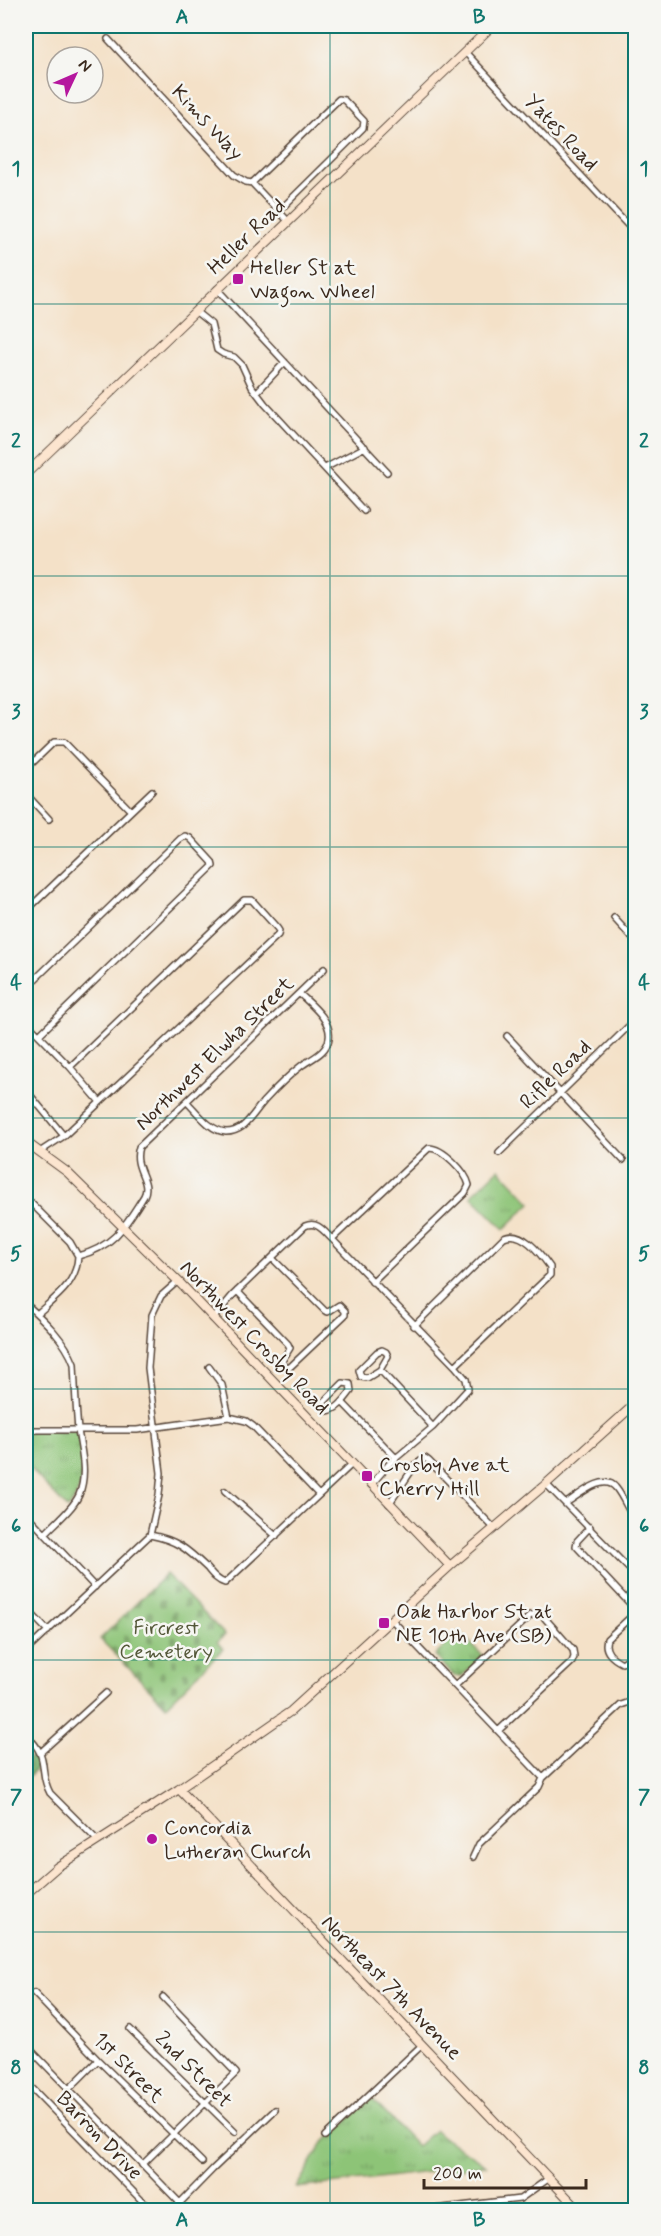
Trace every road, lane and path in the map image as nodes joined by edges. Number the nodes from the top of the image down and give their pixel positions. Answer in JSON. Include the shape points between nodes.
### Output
{"nodes":[{"id":1,"x":492,"y":26,"type":"edge"},
{"id":2,"x":108,"y":39,"type":"dead end"},
{"id":3,"x":465,"y":52,"type":"junction"},
{"id":4,"x":252,"y":183,"type":"junction"},
{"id":5,"x":279,"y":211,"type":"junction"},
{"id":6,"x":288,"y":221,"type":"junction"},
{"id":7,"x":636,"y":234,"type":"edge"},
{"id":8,"x":217,"y":289,"type":"junction"},
{"id":9,"x":195,"y":311,"type":"junction"},
{"id":10,"x":285,"y":362,"type":"junction"},
{"id":11,"x":257,"y":392,"type":"junction"},
{"id":12,"x":364,"y":447,"type":"junction"},
{"id":13,"x":325,"y":468,"type":"junction"},
{"id":14,"x":387,"y":472,"type":"dead end"},
{"id":15,"x":26,"y":474,"type":"edge"},
{"id":16,"x":364,"y":511,"type":"dead end"},
{"id":17,"x":26,"y":769,"type":"edge"},
{"id":18,"x":152,"y":792,"type":"dead end"},
{"id":19,"x":26,"y":794,"type":"edge"},
{"id":20,"x":131,"y":811,"type":"junction"},
{"id":21,"x":49,"y":819,"type":"dead end"},
{"id":22,"x":26,"y":911,"type":"edge"},
{"id":23,"x":614,"y":918,"type":"dead end"},
{"id":24,"x":636,"y":942,"type":"edge"},
{"id":25,"x":324,"y":969,"type":"dead end"},
{"id":26,"x":26,"y":988,"type":"edge"},
{"id":27,"x":299,"y":993,"type":"junction"},
{"id":28,"x":636,"y":1019,"type":"edge"},
{"id":29,"x":26,"y":1022,"type":"edge"},
{"id":30,"x":39,"y":1035,"type":"junction"},
{"id":31,"x":507,"y":1036,"type":"dead end"},
{"id":32,"x":70,"y":1067,"type":"junction"},
{"id":33,"x":26,"y":1090,"type":"edge"},
{"id":34,"x":559,"y":1093,"type":"junction"},
{"id":35,"x":187,"y":1101,"type":"junction"},
{"id":36,"x":100,"y":1102,"type":"junction"},
{"id":37,"x":64,"y":1136,"type":"junction"},
{"id":38,"x":26,"y":1142,"type":"edge"},
{"id":39,"x":41,"y":1151,"type":"junction"},
{"id":40,"x":499,"y":1153,"type":"dead end"},
{"id":41,"x":623,"y":1160,"type":"dead end"},
{"id":42,"x":26,"y":1198,"type":"edge"},
{"id":43,"x":123,"y":1228,"type":"junction"},
{"id":44,"x":332,"y":1239,"type":"junction"},
{"id":45,"x":78,"y":1256,"type":"junction"},
{"id":46,"x":272,"y":1258,"type":"junction"},
{"id":47,"x":178,"y":1281,"type":"junction"},
{"id":48,"x":372,"y":1282,"type":"junction"},
{"id":49,"x":237,"y":1291,"type":"junction"},
{"id":50,"x":26,"y":1304,"type":"edge"},
{"id":51,"x":37,"y":1314,"type":"junction"},
{"id":52,"x":213,"y":1319,"type":"junction"},
{"id":53,"x":414,"y":1326,"type":"junction"},
{"id":54,"x":455,"y":1366,"type":"junction"},
{"id":55,"x":209,"y":1367,"type":"dead end"},
{"id":56,"x":380,"y":1370,"type":"junction"},
{"id":57,"x":343,"y":1402,"type":"junction"},
{"id":58,"x":636,"y":1403,"type":"edge"},
{"id":59,"x":230,"y":1418,"type":"junction"},
{"id":60,"x":433,"y":1427,"type":"junction"},
{"id":61,"x":156,"y":1428,"type":"junction"},
{"id":62,"x":26,"y":1430,"type":"edge"},
{"id":63,"x":78,"y":1431,"type":"junction"},
{"id":64,"x":396,"y":1458,"type":"junction"},
{"id":65,"x":352,"y":1464,"type":"junction"},
{"id":66,"x":546,"y":1484,"type":"junction"},
{"id":67,"x":371,"y":1485,"type":"junction"},
{"id":68,"x":225,"y":1491,"type":"dead end"},
{"id":69,"x":319,"y":1495,"type":"junction"},
{"id":70,"x":566,"y":1503,"type":"junction"},
{"id":71,"x":389,"y":1504,"type":"junction"},
{"id":72,"x":26,"y":1514,"type":"edge"},
{"id":73,"x":636,"y":1521,"type":"edge"},
{"id":74,"x":590,"y":1527,"type":"junction"},
{"id":75,"x":494,"y":1528,"type":"junction"},
{"id":76,"x":45,"y":1534,"type":"junction"},
{"id":77,"x":150,"y":1535,"type":"junction"},
{"id":78,"x":276,"y":1536,"type":"junction"},
{"id":79,"x":450,"y":1566,"type":"junction"},
{"id":80,"x":636,"y":1576,"type":"edge"},
{"id":81,"x":95,"y":1587,"type":"junction"},
{"id":82,"x":26,"y":1608,"type":"edge"},
{"id":83,"x":636,"y":1611,"type":"edge"},
{"id":84,"x":392,"y":1620,"type":"junction"},
{"id":85,"x":48,"y":1631,"type":"junction"},
{"id":86,"x":26,"y":1651,"type":"edge"},
{"id":87,"x":636,"y":1653,"type":"edge"},
{"id":88,"x":455,"y":1686,"type":"junction"},
{"id":89,"x":106,"y":1693,"type":"dead end"},
{"id":90,"x":633,"y":1701,"type":"dead end"},
{"id":91,"x":498,"y":1731,"type":"junction"},
{"id":92,"x":26,"y":1735,"type":"edge"},
{"id":93,"x":40,"y":1752,"type":"junction"},
{"id":94,"x":543,"y":1778,"type":"junction"},
{"id":95,"x":178,"y":1789,"type":"junction"},
{"id":96,"x":98,"y":1841,"type":"junction"},
{"id":97,"x":473,"y":1857,"type":"dead end"},
{"id":98,"x":26,"y":1894,"type":"edge"},
{"id":99,"x":34,"y":1993,"type":"dead end"},
{"id":100,"x":163,"y":1997,"type":"dead end"},
{"id":101,"x":130,"y":2029,"type":"dead end"},
{"id":102,"x":26,"y":2044,"type":"edge"},
{"id":103,"x":422,"y":2045,"type":"junction"},
{"id":104,"x":98,"y":2060,"type":"junction"},
{"id":105,"x":26,"y":2082,"type":"edge"},
{"id":106,"x":69,"y":2090,"type":"junction"},
{"id":107,"x":205,"y":2104,"type":"junction"},
{"id":108,"x":275,"y":2110,"type":"dead end"},
{"id":109,"x":235,"y":2132,"type":"dead end"},
{"id":110,"x":173,"y":2134,"type":"junction"},
{"id":111,"x":325,"y":2136,"type":"dead end"},
{"id":112,"x":202,"y":2162,"type":"dead end"},
{"id":113,"x":142,"y":2165,"type":"junction"},
{"id":114,"x":548,"y":2179,"type":"junction"},
{"id":115,"x":180,"y":2204,"type":"junction"},
{"id":116,"x":151,"y":2211,"type":"edge"},
{"id":117,"x":173,"y":2211,"type":"edge"},
{"id":118,"x":426,"y":2211,"type":"edge"},
{"id":119,"x":579,"y":2211,"type":"edge"}],
"edges":[{"from":1,"to":3,"type":"street","name":"Heller Road"},
{"from":2,"to":4,"type":"street","name":"Kims Way","via":[[234,175]]},
{"from":3,"to":6,"type":"street","name":"Heller Road"},
{"from":3,"to":7,"type":"street","name":"Yates Road"},
{"from":4,"to":5,"type":"street","name":"Kims Way"},
{"from":4,"to":5,"type":"street","via":[[339,99],[344,100],[364,121],[363,128]]},
{"from":5,"to":6,"type":"street","name":"Kims Way"},
{"from":6,"to":8,"type":"street","name":"Heller Road"},
{"from":8,"to":9,"type":"street","name":"Heller Road"},
{"from":8,"to":10,"type":"street"},
{"from":9,"to":11,"type":"street","via":[[211,324],[217,350],[242,365]]},
{"from":9,"to":15,"type":"street","name":"Heller Road"},
{"from":10,"to":11,"type":"street"},
{"from":10,"to":12,"type":"street"},
{"from":11,"to":13,"type":"street"},
{"from":12,"to":13,"type":"street"},
{"from":12,"to":14,"type":"street"},
{"from":13,"to":16,"type":"street"},
{"from":17,"to":20,"type":"street","via":[[54,742],[64,742]]},
{"from":18,"to":20,"type":"street"},
{"from":19,"to":21,"type":"street"},
{"from":20,"to":22,"type":"street"},
{"from":23,"to":24,"type":"street"},
{"from":25,"to":27,"type":"street","name":"Northwest Elwha Street"},
{"from":26,"to":30,"type":"street","via":[[180,839],[190,838],[208,856],[213,866]]},
{"from":27,"to":35,"type":"street","name":"Northwest Elwha Street"},
{"from":27,"to":35,"type":"street","via":[[322,1017],[329,1031],[327,1046],[320,1054],[293,1073],[241,1128],[233,1131],[214,1128]]},
{"from":28,"to":34,"type":"street","name":"Rifle Road"},
{"from":29,"to":30,"type":"street"},
{"from":30,"to":32,"type":"street"},
{"from":31,"to":34,"type":"street"},
{"from":32,"to":36,"type":"street"},
{"from":32,"to":36,"type":"street","via":[[244,900],[252,900],[277,928],[278,935]]},
{"from":33,"to":37,"type":"street"},
{"from":34,"to":40,"type":"street","name":"Rifle Road"},
{"from":34,"to":41,"type":"street"},
{"from":35,"to":43,"type":"street","name":"Northwest Elwha Street","via":[[139,1147],[137,1164],[147,1192]]},
{"from":36,"to":37,"type":"street"},
{"from":37,"to":39,"type":"street"},
{"from":38,"to":39,"type":"street","name":"Northwest Crosby Road"},
{"from":39,"to":43,"type":"street","name":"Northwest Crosby Road"},
{"from":42,"to":45,"type":"street","via":[[70,1242]]},
{"from":43,"to":45,"type":"street","via":[[110,1243]]},
{"from":43,"to":47,"type":"street","name":"Northwest Crosby Road"},
{"from":44,"to":46,"type":"street","via":[[311,1223]]},
{"from":44,"to":48,"type":"street"},
{"from":44,"to":48,"type":"street","via":[[429,1148],[442,1151],[465,1176],[469,1185],[465,1193]]},
{"from":45,"to":51,"type":"street","via":[[78,1267],[70,1284]]},
{"from":46,"to":49,"type":"street"},
{"from":46,"to":49,"type":"street","via":[[325,1311],[339,1305],[345,1311],[290,1367],[286,1368],[282,1361],[290,1348],[288,1344]]},
{"from":47,"to":52,"type":"street","name":"Northwest Crosby Road"},
{"from":47,"to":61,"type":"street","via":[[161,1296],[152,1315],[148,1368]]},
{"from":48,"to":53,"type":"street"},
{"from":49,"to":52,"type":"street"},
{"from":50,"to":51,"type":"street"},
{"from":51,"to":63,"type":"street","via":[[64,1345],[74,1364]]},
{"from":52,"to":65,"type":"street","name":"Northwest Crosby Road"},
{"from":53,"to":54,"type":"street"},
{"from":53,"to":54,"type":"street","via":[[504,1237],[522,1237],[550,1267],[550,1275]]},
{"from":54,"to":60,"type":"street","via":[[466,1379],[468,1389]]},
{"from":55,"to":59,"type":"street","via":[[222,1385]]},
{"from":56,"to":56,"type":"street","via":[[388,1356],[382,1350],[359,1373],[365,1379]]},
{"from":56,"to":60,"type":"street"},
{"from":57,"to":57,"type":"street","via":[[352,1389],[350,1384],[341,1384],[323,1408],[331,1411]]},
{"from":57,"to":64,"type":"street"},
{"from":58,"to":66,"type":"street"},
{"from":59,"to":61,"type":"street"},
{"from":59,"to":69,"type":"street","via":[[253,1426]]},
{"from":60,"to":64,"type":"street"},
{"from":61,"to":63,"type":"street"},
{"from":61,"to":77,"type":"street","via":[[161,1473]]},
{"from":62,"to":63,"type":"street"},
{"from":63,"to":76,"type":"street","via":[[84,1468],[78,1495]]},
{"from":64,"to":67,"type":"street"},
{"from":65,"to":67,"type":"street","name":"Northwest Crosby Road"},
{"from":65,"to":69,"type":"street"},
{"from":66,"to":70,"type":"street"},
{"from":66,"to":75,"type":"street"},
{"from":67,"to":71,"type":"street","name":"Northwest Crosby Road"},
{"from":68,"to":78,"type":"street"},
{"from":69,"to":78,"type":"street"},
{"from":70,"to":73,"type":"street","via":[[599,1483],[609,1483]]},
{"from":70,"to":74,"type":"street"},
{"from":71,"to":75,"type":"street","via":[[424,1458]]},
{"from":71,"to":79,"type":"street","name":"Northwest Crosby Road"},
{"from":72,"to":76,"type":"street"},
{"from":74,"to":80,"type":"street"},
{"from":74,"to":83,"type":"street","via":[[576,1546]]},
{"from":75,"to":79,"type":"street"},
{"from":76,"to":81,"type":"street"},
{"from":77,"to":78,"type":"street","via":[[173,1540],[225,1583]]},
{"from":77,"to":81,"type":"street"},
{"from":79,"to":84,"type":"street"},
{"from":81,"to":85,"type":"street"},
{"from":82,"to":85,"type":"street"},
{"from":83,"to":87,"type":"street","via":[[605,1644],[609,1653],[622,1663]]},
{"from":84,"to":88,"type":"street"},
{"from":84,"to":95,"type":"street","via":[[291,1711]]},
{"from":85,"to":86,"type":"street"},
{"from":88,"to":91,"type":"street"},
{"from":88,"to":91,"type":"street","via":[[531,1615],[543,1616],[573,1650],[574,1657]]},
{"from":89,"to":93,"type":"street"},
{"from":90,"to":94,"type":"street","via":[[621,1705]]},
{"from":91,"to":94,"type":"street"},
{"from":92,"to":93,"type":"street"},
{"from":93,"to":96,"type":"street","via":[[50,1793]]},
{"from":94,"to":97,"type":"street","via":[[539,1787],[479,1844]]},
{"from":95,"to":96,"type":"street"},
{"from":95,"to":103,"type":"street","name":"Northeast 7th Avenue"},
{"from":96,"to":98,"type":"street","via":[[57,1867]]},
{"from":99,"to":104,"type":"street","name":"1st Street"},
{"from":100,"to":107,"type":"street","via":[[236,2073]]},
{"from":101,"to":107,"type":"street","name":"2nd Street"},
{"from":102,"to":106,"type":"street"},
{"from":103,"to":111,"type":"street"},
{"from":103,"to":114,"type":"street","name":"Northeast 7th Avenue"},
{"from":104,"to":106,"type":"street"},
{"from":104,"to":110,"type":"street","name":"1st Street"},
{"from":105,"to":116,"type":"street","name":"Barron Drive"},
{"from":106,"to":113,"type":"street"},
{"from":107,"to":109,"type":"street","name":"2nd Street"},
{"from":107,"to":110,"type":"street"},
{"from":108,"to":115,"type":"street"},
{"from":110,"to":112,"type":"street","name":"1st Street"},
{"from":110,"to":113,"type":"street"},
{"from":113,"to":115,"type":"street"},
{"from":114,"to":118,"type":"street","via":[[520,2199]]},
{"from":114,"to":119,"type":"street","name":"Northeast 7th Avenue"},
{"from":115,"to":117,"type":"street"}]}
